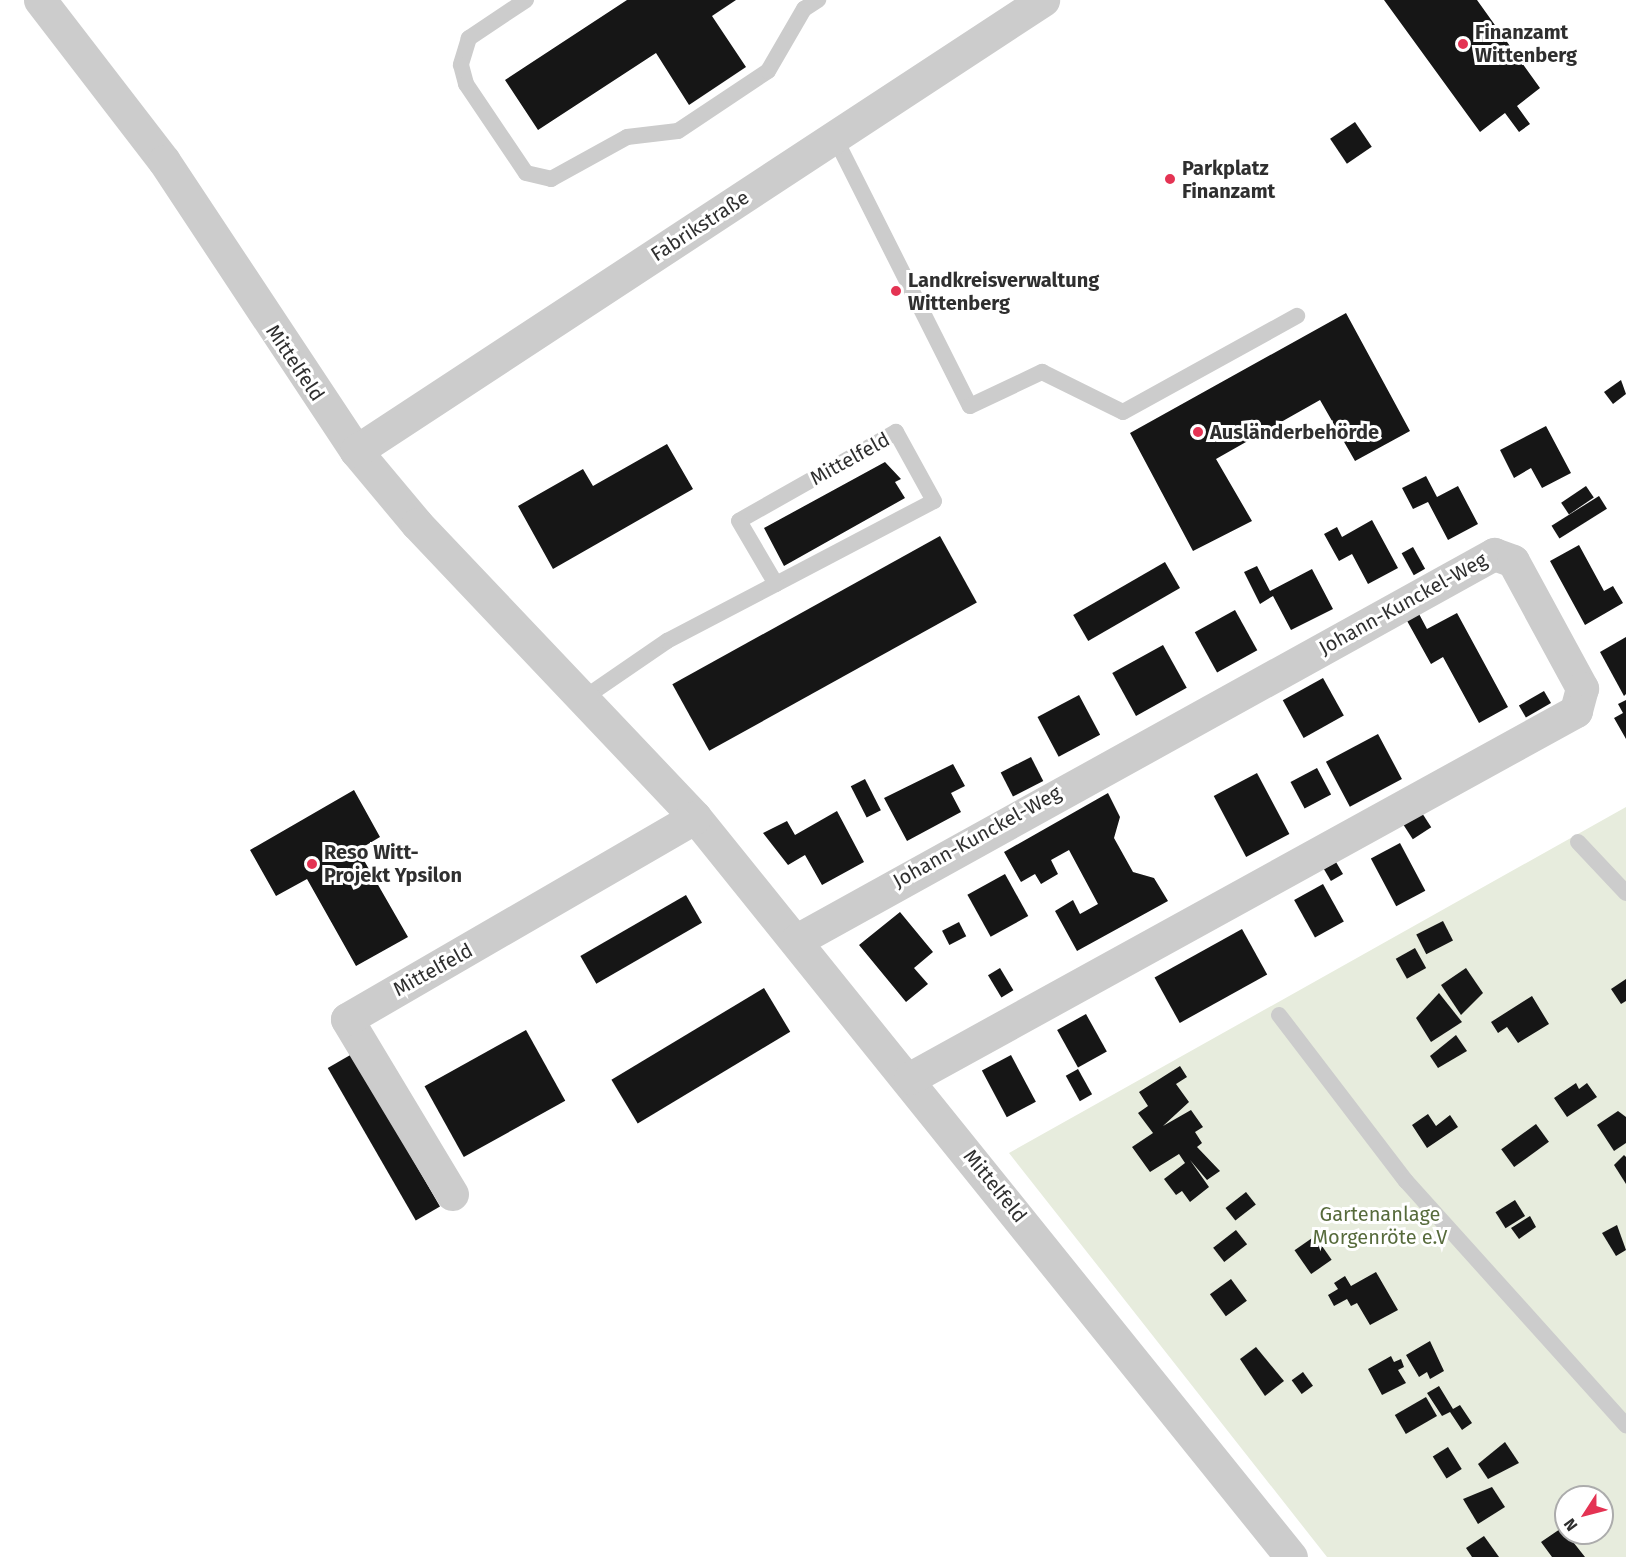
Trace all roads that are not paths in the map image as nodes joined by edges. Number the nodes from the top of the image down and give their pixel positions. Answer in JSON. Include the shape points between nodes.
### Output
{"nodes":[{"id":1,"x":40,"y":0,"type":"edge"},
{"id":2,"x":526,"y":0,"type":"edge"},
{"id":3,"x":818,"y":0,"type":"edge"},
{"id":4,"x":1043,"y":0,"type":"edge"},
{"id":5,"x":835,"y":138,"type":"junction"},
{"id":6,"x":1297,"y":316,"type":"dead end"},
{"id":7,"x":356,"y":451,"type":"junction"},
{"id":8,"x":776,"y":584,"type":"junction"},
{"id":9,"x":584,"y":698,"type":"junction"},
{"id":10,"x":695,"y":818,"type":"junction"},
{"id":11,"x":1578,"y":842,"type":"dead end"},
{"id":12,"x":1626,"y":893,"type":"edge"},
{"id":13,"x":797,"y":940,"type":"junction"},
{"id":14,"x":1279,"y":1015,"type":"dead end"},
{"id":15,"x":910,"y":1078,"type":"junction"},
{"id":16,"x":452,"y":1194,"type":"dead end"},
{"id":17,"x":1626,"y":1425,"type":"edge"},
{"id":18,"x":1291,"y":1557,"type":"edge"}],
"edges":[{"from":1,"to":7,"type":"street","name":"Mittelfeld","via":[[164,161]]},
{"from":2,"to":3,"type":"lane","via":[[470,39],[461,65],[466,84],[526,173],[551,179],[627,137],[678,132],[768,72],[804,9]]},
{"from":4,"to":5,"type":"street","name":"Fabrikstraße"},
{"from":5,"to":6,"type":"lane","via":[[970,406],[1042,372],[1123,412]]},
{"from":5,"to":7,"type":"street","name":"Fabrikstraße"},
{"from":7,"to":9,"type":"street","name":"Mittelfeld","via":[[417,524]]},
{"from":8,"to":8,"type":"lane","name":"Mittelfeld","via":[[739,521],[896,432],[934,501]]},
{"from":8,"to":9,"type":"lane","name":"Mittelfeld","via":[[658,646]]},
{"from":9,"to":10,"type":"street","name":"Mittelfeld"},
{"from":10,"to":13,"type":"street","name":"Mittelfeld"},
{"from":10,"to":16,"type":"street","name":"Mittelfeld","via":[[347,1018]]},
{"from":11,"to":12,"type":"lane"},
{"from":13,"to":15,"type":"street","name":"Mittelfeld"},
{"from":13,"to":15,"type":"street","name":"Johann-Kunckel-Weg","via":[[1494,554],[1513,561],[1582,688],[1576,711]]},
{"from":14,"to":17,"type":"lane","via":[[1406,1181]]},
{"from":15,"to":18,"type":"street","name":"Mittelfeld"}]}
